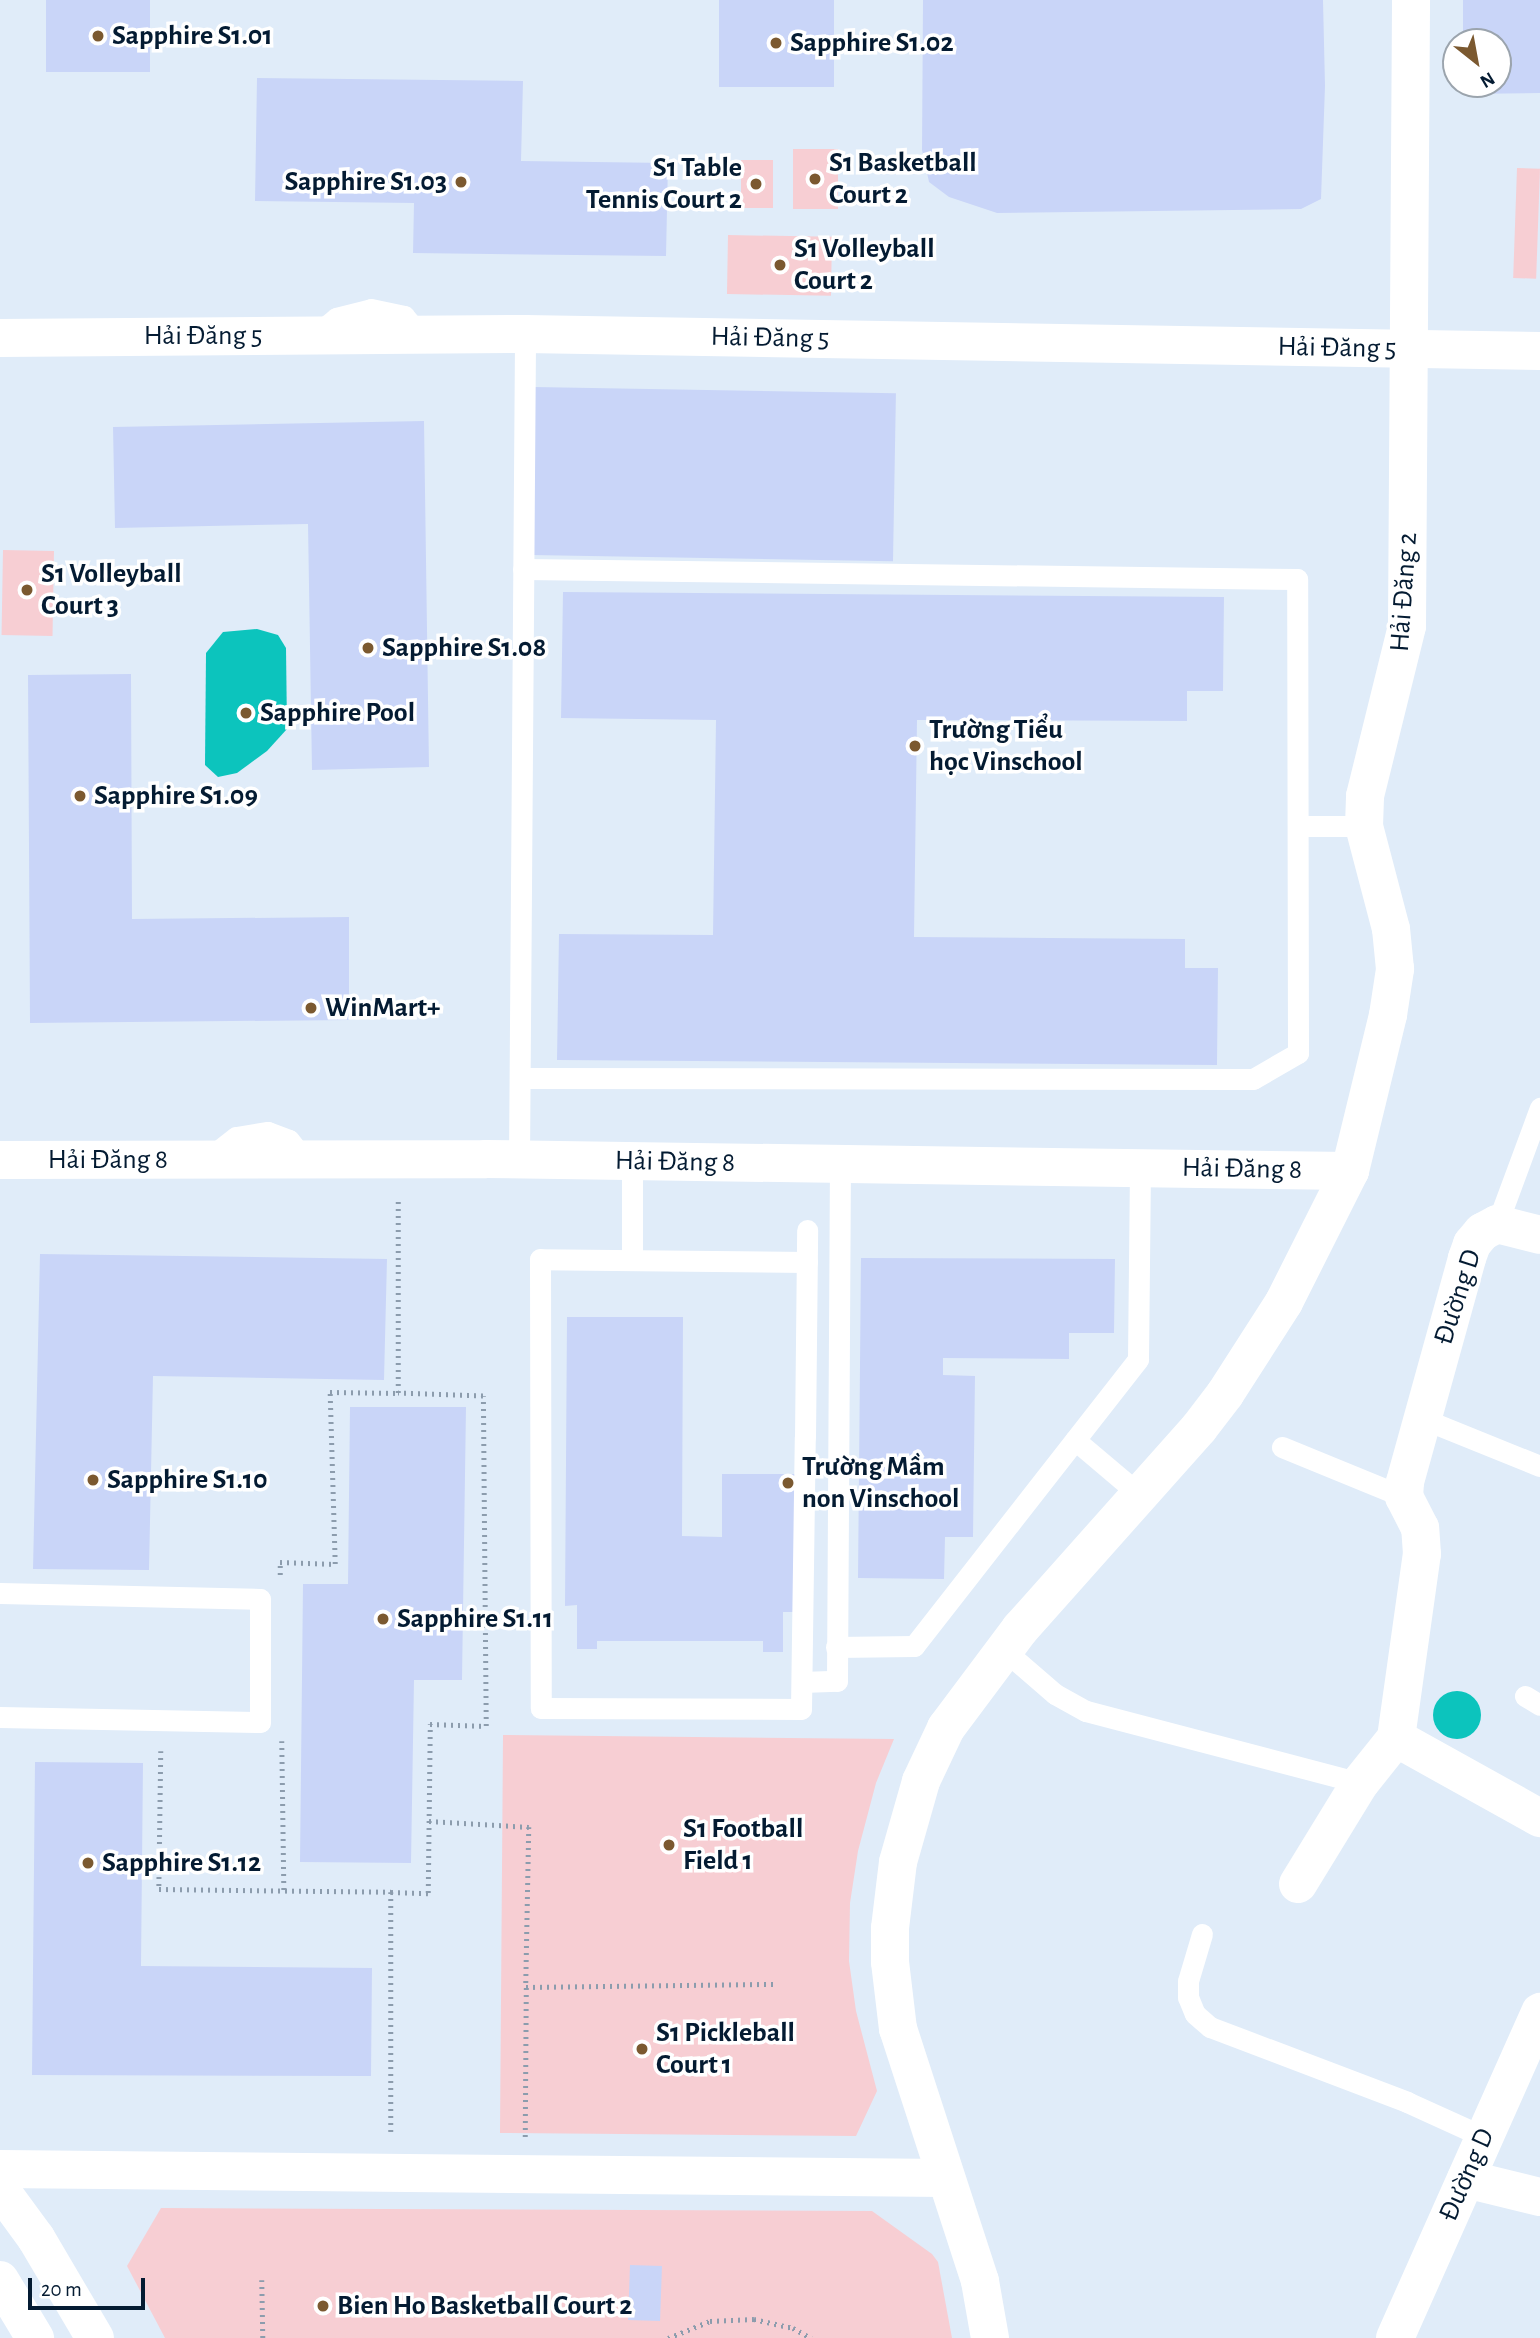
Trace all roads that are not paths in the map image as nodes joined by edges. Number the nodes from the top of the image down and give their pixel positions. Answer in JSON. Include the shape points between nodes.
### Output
{"nodes":[{"id":1,"x":1411,"y":0,"type":"edge"},
{"id":2,"x":525,"y":334,"type":"junction"},
{"id":3,"x":0,"y":338,"type":"edge"},
{"id":4,"x":1407,"y":350,"type":"junction"},
{"id":5,"x":1540,"y":351,"type":"edge"},
{"id":6,"x":523,"y":569,"type":"junction"},
{"id":7,"x":1298,"y":826,"type":"junction"},
{"id":8,"x":1364,"y":826,"type":"junction"},
{"id":9,"x":520,"y":1078,"type":"junction"},
{"id":10,"x":1540,"y":1108,"type":"edge"},
{"id":11,"x":0,"y":1160,"type":"edge"},
{"id":12,"x":519,"y":1160,"type":"junction"},
{"id":13,"x":632,"y":1161,"type":"junction"},
{"id":14,"x":840,"y":1164,"type":"junction"},
{"id":15,"x":1140,"y":1167,"type":"junction"},
{"id":16,"x":1350,"y":1171,"type":"junction"},
{"id":17,"x":1497,"y":1224,"type":"junction"},
{"id":18,"x":807,"y":1230,"type":"dead end"},
{"id":19,"x":1540,"y":1235,"type":"edge"},
{"id":20,"x":632,"y":1260,"type":"junction"},
{"id":21,"x":807,"y":1262,"type":"junction"},
{"id":22,"x":1421,"y":1418,"type":"junction"},
{"id":23,"x":837,"y":1436,"type":"junction"},
{"id":24,"x":805,"y":1437,"type":"junction"},
{"id":25,"x":1075,"y":1440,"type":"junction"},
{"id":26,"x":1282,"y":1447,"type":"dead end"},
{"id":27,"x":1540,"y":1466,"type":"edge"},
{"id":28,"x":1140,"y":1495,"type":"junction"},
{"id":29,"x":1404,"y":1497,"type":"junction"},
{"id":30,"x":0,"y":1593,"type":"edge"},
{"id":31,"x":836,"y":1647,"type":"junction"},
{"id":32,"x":1004,"y":1650,"type":"junction"},
{"id":33,"x":802,"y":1682,"type":"junction"},
{"id":34,"x":0,"y":1717,"type":"edge"},
{"id":35,"x":1396,"y":1738,"type":"junction"},
{"id":36,"x":1360,"y":1783,"type":"junction"},
{"id":37,"x":1540,"y":1818,"type":"edge"},
{"id":38,"x":1298,"y":1884,"type":"dead end"},
{"id":39,"x":1202,"y":1934,"type":"dead end"},
{"id":40,"x":1540,"y":2012,"type":"edge"},
{"id":41,"x":1484,"y":2137,"type":"junction"},
{"id":42,"x":0,"y":2169,"type":"edge"},
{"id":43,"x":946,"y":2178,"type":"junction"},
{"id":44,"x":1466,"y":2179,"type":"junction"},
{"id":45,"x":0,"y":2189,"type":"edge"},
{"id":46,"x":1540,"y":2197,"type":"edge"},
{"id":47,"x":0,"y":2280,"type":"edge"},
{"id":48,"x":36,"y":2338,"type":"edge"},
{"id":49,"x":95,"y":2338,"type":"edge"},
{"id":50,"x":990,"y":2338,"type":"edge"},
{"id":51,"x":1395,"y":2338,"type":"edge"}],
"edges":[{"from":1,"to":4,"type":"street","name":"Hải Đăng 2"},
{"from":2,"to":3,"type":"street","name":"Hải Đăng 5"},
{"from":2,"to":4,"type":"street","name":"Hải Đăng 5"},
{"from":2,"to":6,"type":"lane"},
{"from":4,"to":5,"type":"street","name":"Hải Đăng 5"},
{"from":4,"to":8,"type":"street","name":"Hải Đăng 2","via":[[1407,626],[1370,774]]},
{"from":6,"to":7,"type":"lane","via":[[1297,579]]},
{"from":6,"to":9,"type":"lane"},
{"from":7,"to":8,"type":"lane"},
{"from":7,"to":9,"type":"lane","via":[[1298,1053],[1253,1079]]},
{"from":8,"to":16,"type":"street","name":"Hải Đăng 2","via":[[1391,929],[1395,969]]},
{"from":9,"to":12,"type":"lane"},
{"from":10,"to":17,"type":"lane","name":"Đường D"},
{"from":11,"to":12,"type":"street","name":"Hải Đăng 8"},
{"from":12,"to":13,"type":"street","name":"Hải Đăng 8"},
{"from":13,"to":14,"type":"street","name":"Hải Đăng 8"},
{"from":13,"to":20,"type":"lane"},
{"from":14,"to":15,"type":"street","name":"Hải Đăng 8"},
{"from":14,"to":23,"type":"lane"},
{"from":15,"to":16,"type":"street","name":"Hải Đăng 8"},
{"from":15,"to":25,"type":"lane","via":[[1138,1359]]},
{"from":16,"to":28,"type":"street","name":"Hải Đăng 2","via":[[1290,1292],[1248,1361],[1199,1428]]},
{"from":17,"to":19,"type":"street"},
{"from":17,"to":22,"type":"street","name":"Đường D","via":[[1472,1244]]},
{"from":18,"to":21,"type":"lane"},
{"from":20,"to":21,"type":"lane"},
{"from":20,"to":33,"type":"lane","via":[[540,1259],[541,1708],[801,1709]]},
{"from":21,"to":24,"type":"lane"},
{"from":22,"to":27,"type":"lane"},
{"from":22,"to":29,"type":"street","name":"Đường D"},
{"from":23,"to":24,"type":"lane"},
{"from":23,"to":31,"type":"lane"},
{"from":24,"to":33,"type":"lane"},
{"from":25,"to":28,"type":"lane"},
{"from":25,"to":31,"type":"lane","via":[[914,1646]]},
{"from":26,"to":29,"type":"lane"},
{"from":28,"to":32,"type":"street","name":"Hải Đăng 2"},
{"from":29,"to":35,"type":"street","via":[[1420,1528],[1422,1554]]},
{"from":30,"to":34,"type":"lane","via":[[260,1599],[260,1722]]},
{"from":31,"to":33,"type":"lane","via":[[837,1681]]},
{"from":32,"to":36,"type":"lane","via":[[1055,1694],[1086,1711]]},
{"from":32,"to":43,"type":"street","name":"Hải Đăng 2","via":[[946,1728],[921,1781],[904,1835],[893,1895],[890,1962],[898,2029]]},
{"from":35,"to":36,"type":"street"},
{"from":35,"to":37,"type":"street"},
{"from":36,"to":38,"type":"street"},
{"from":39,"to":41,"type":"lane","via":[[1188,1997],[1195,2014],[1210,2027],[1407,2102]]},
{"from":40,"to":41,"type":"street","name":"Đường D"},
{"from":41,"to":44,"type":"street","name":"Đường D"},
{"from":42,"to":43,"type":"street"},
{"from":43,"to":50,"type":"street","name":"Hải Đăng 2","via":[[980,2281]]},
{"from":44,"to":46,"type":"street"},
{"from":44,"to":51,"type":"street","name":"Đường D"},
{"from":45,"to":49,"type":"street","via":[[36,2238]]},
{"from":47,"to":48,"type":"street"}]}
